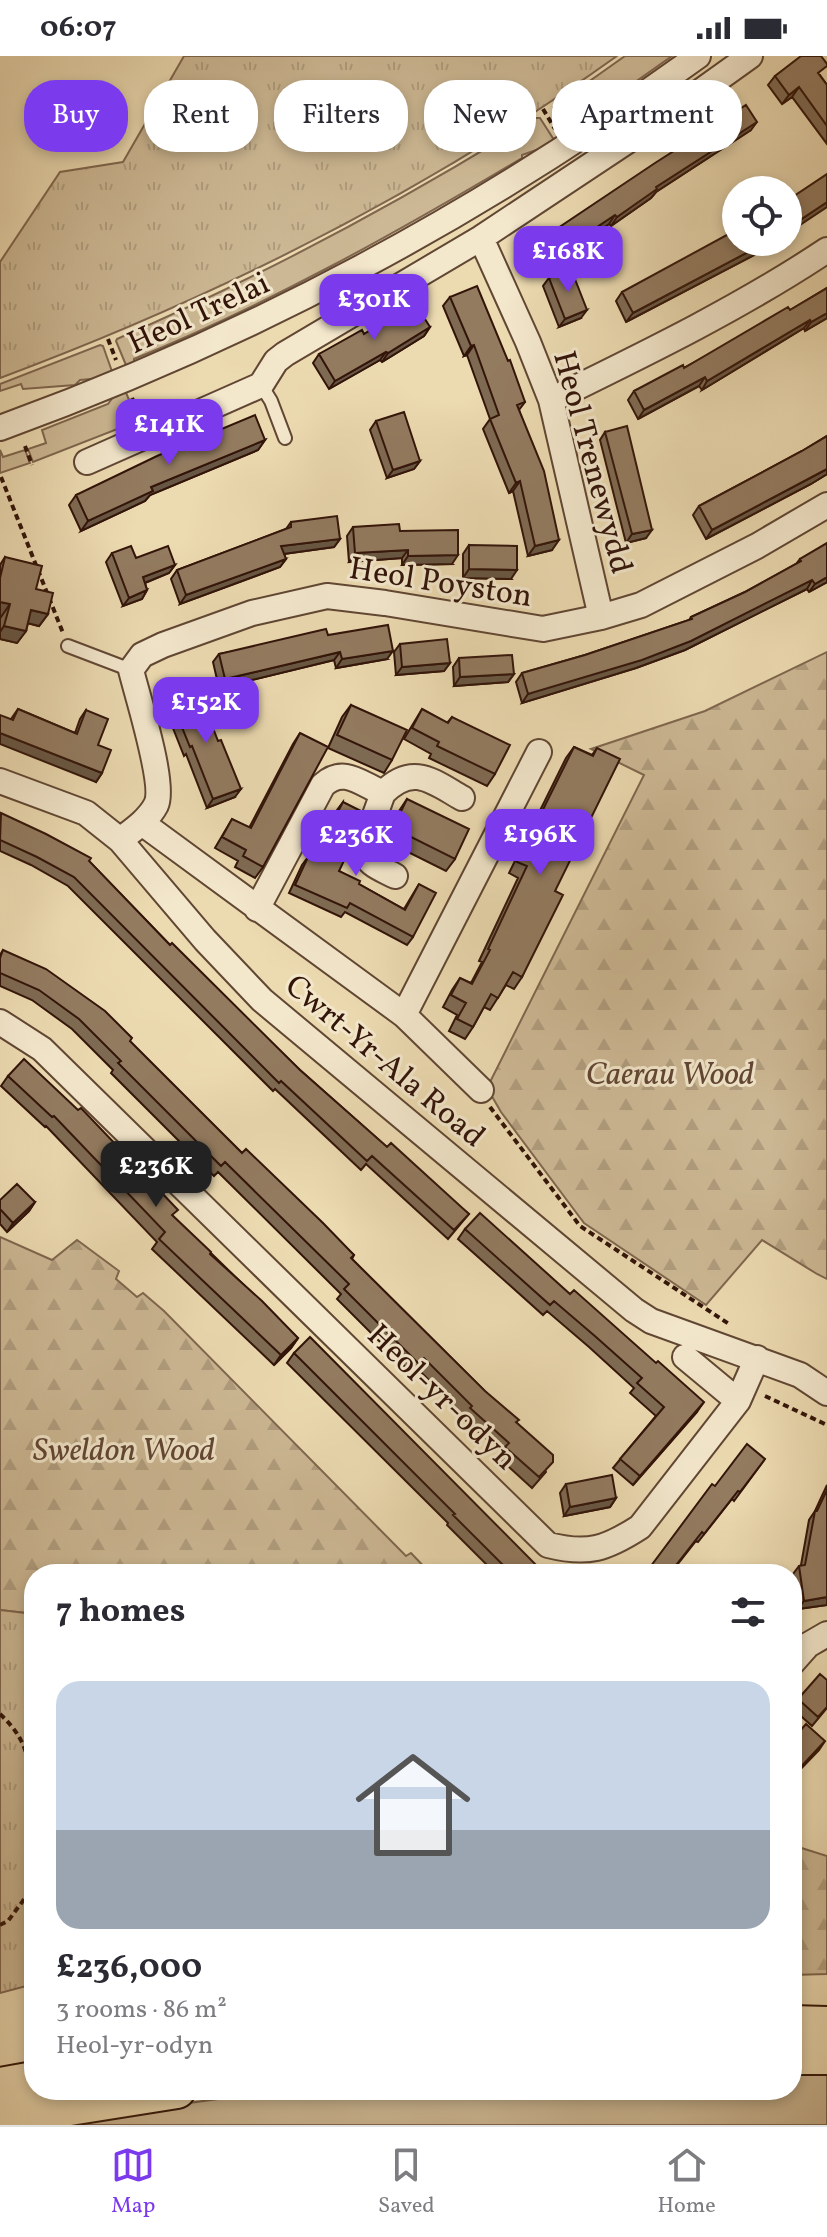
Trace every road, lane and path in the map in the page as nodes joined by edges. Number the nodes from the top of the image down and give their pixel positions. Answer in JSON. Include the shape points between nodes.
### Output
{"nodes":[{"id":1,"x":698,"y":56,"type":"edge"},
{"id":2,"x":750,"y":56,"type":"edge"},
{"id":3,"x":481,"y":238,"type":"junction"},
{"id":4,"x":827,"y":250,"type":"edge"},
{"id":5,"x":261,"y":385,"type":"junction"},
{"id":6,"x":551,"y":400,"type":"junction"},
{"id":7,"x":0,"y":428,"type":"edge"},
{"id":8,"x":285,"y":438,"type":"dead end"},
{"id":9,"x":25,"y":446,"type":"dead end"},
{"id":10,"x":87,"y":462,"type":"dead end"},
{"id":11,"x":32,"y":465,"type":"dead end"},
{"id":12,"x":1,"y":477,"type":"edge"},
{"id":13,"x":827,"y":505,"type":"edge"},
{"id":14,"x":601,"y":617,"type":"junction"},
{"id":15,"x":68,"y":646,"type":"joint"},
{"id":16,"x":131,"y":670,"type":"junction"},
{"id":17,"x":539,"y":752,"type":"dead end"},
{"id":18,"x":0,"y":781,"type":"edge"},
{"id":19,"x":383,"y":793,"type":"junction"},
{"id":20,"x":462,"y":798,"type":"dead end"},
{"id":21,"x":142,"y":823,"type":"junction"},
{"id":22,"x":120,"y":840,"type":"junction"},
{"id":23,"x":395,"y":876,"type":"dead end"},
{"id":24,"x":257,"y":909,"type":"junction"},
{"id":25,"x":404,"y":1015,"type":"junction"},
{"id":26,"x":0,"y":1022,"type":"edge"},
{"id":27,"x":481,"y":1090,"type":"joint"},
{"id":28,"x":685,"y":1357,"type":"dead end"},
{"id":29,"x":757,"y":1358,"type":"junction"},
{"id":30,"x":827,"y":1393,"type":"edge"},
{"id":31,"x":741,"y":1394,"type":"junction"},
{"id":32,"x":827,"y":1425,"type":"edge"},
{"id":33,"x":827,"y":1634,"type":"edge"},
{"id":34,"x":802,"y":1652,"type":"edge"},
{"id":35,"x":0,"y":1714,"type":"edge"},
{"id":36,"x":24,"y":1747,"type":"edge"},
{"id":37,"x":24,"y":1899,"type":"edge"},
{"id":38,"x":0,"y":1925,"type":"edge"},
{"id":39,"x":802,"y":2024,"type":"edge"},
{"id":40,"x":827,"y":2025,"type":"edge"},
{"id":41,"x":802,"y":2056,"type":"edge"},
{"id":42,"x":827,"y":2056,"type":"edge"},
{"id":43,"x":24,"y":2082,"type":"edge"},
{"id":44,"x":0,"y":2086,"type":"edge"},
{"id":45,"x":114,"y":2100,"type":"edge"},
{"id":46,"x":0,"y":2118,"type":"edge"}],
"edges":[{"from":1,"to":7,"type":"street","name":"Heol Trelai","via":[[567,147],[372,263],[200,349]]},
{"from":2,"to":3,"type":"street"},
{"from":3,"to":5,"type":"street","via":[[285,354]]},
{"from":3,"to":6,"type":"street","name":"Heol Trenewydd"},
{"from":4,"to":6,"type":"street","via":[[781,281]]},
{"from":5,"to":8,"type":"lane"},
{"from":5,"to":10,"type":"street"},
{"from":6,"to":14,"type":"street","name":"Heol Trenewydd"},
{"from":9,"to":11,"type":"path"},
{"from":12,"to":15,"type":"path"},
{"from":13,"to":14,"type":"street","name":"Heol Poyston","via":[[641,605]]},
{"from":14,"to":16,"type":"street","name":"Heol Poyston","via":[[543,629],[327,596],[252,613],[163,645],[142,655]]},
{"from":15,"to":16,"type":"lane"},
{"from":16,"to":21,"type":"street","via":[[157,775],[158,803]]},
{"from":17,"to":25,"type":"street","via":[[528,790]]},
{"from":18,"to":22,"type":"street","name":"Cwrt-Yr-Ala Road","via":[[86,813]]},
{"from":19,"to":20,"type":"street","via":[[411,776],[425,777]]},
{"from":19,"to":23,"type":"street","via":[[363,853]]},
{"from":19,"to":24,"type":"street","via":[[347,777],[331,778],[323,785]]},
{"from":21,"to":22,"type":"street"},
{"from":21,"to":24,"type":"street","name":"Cwrt-Yr-Ala Road"},
{"from":22,"to":29,"type":"street","name":"Cwrt-Yr-Ala Road","via":[[262,1000],[627,1305],[651,1321]]},
{"from":24,"to":25,"type":"street","name":"Cwrt-Yr-Ala Road"},
{"from":25,"to":27,"type":"street","name":"Cwrt-Yr-Ala Road"},
{"from":26,"to":31,"type":"street","name":"Heol-yr-odyn","via":[[42,1049],[548,1545],[597,1549],[640,1527]]},
{"from":27,"to":29,"type":"path","name":"Cwrt-Yr-Ala Road","via":[[580,1226],[749,1338]]},
{"from":28,"to":31,"type":"street"},
{"from":29,"to":30,"type":"street","name":"Cwrt-Yr-Ala Road","via":[[800,1375]]},
{"from":29,"to":31,"type":"street","name":"Heol-yr-odyn"},
{"from":31,"to":32,"type":"path"},
{"from":33,"to":34,"type":"street"},
{"from":35,"to":36,"type":"path"},
{"from":37,"to":38,"type":"path"},
{"from":39,"to":40,"type":"main road"},
{"from":41,"to":42,"type":"main road"},
{"from":43,"to":44,"type":"main road"},
{"from":45,"to":46,"type":"main road"}]}
